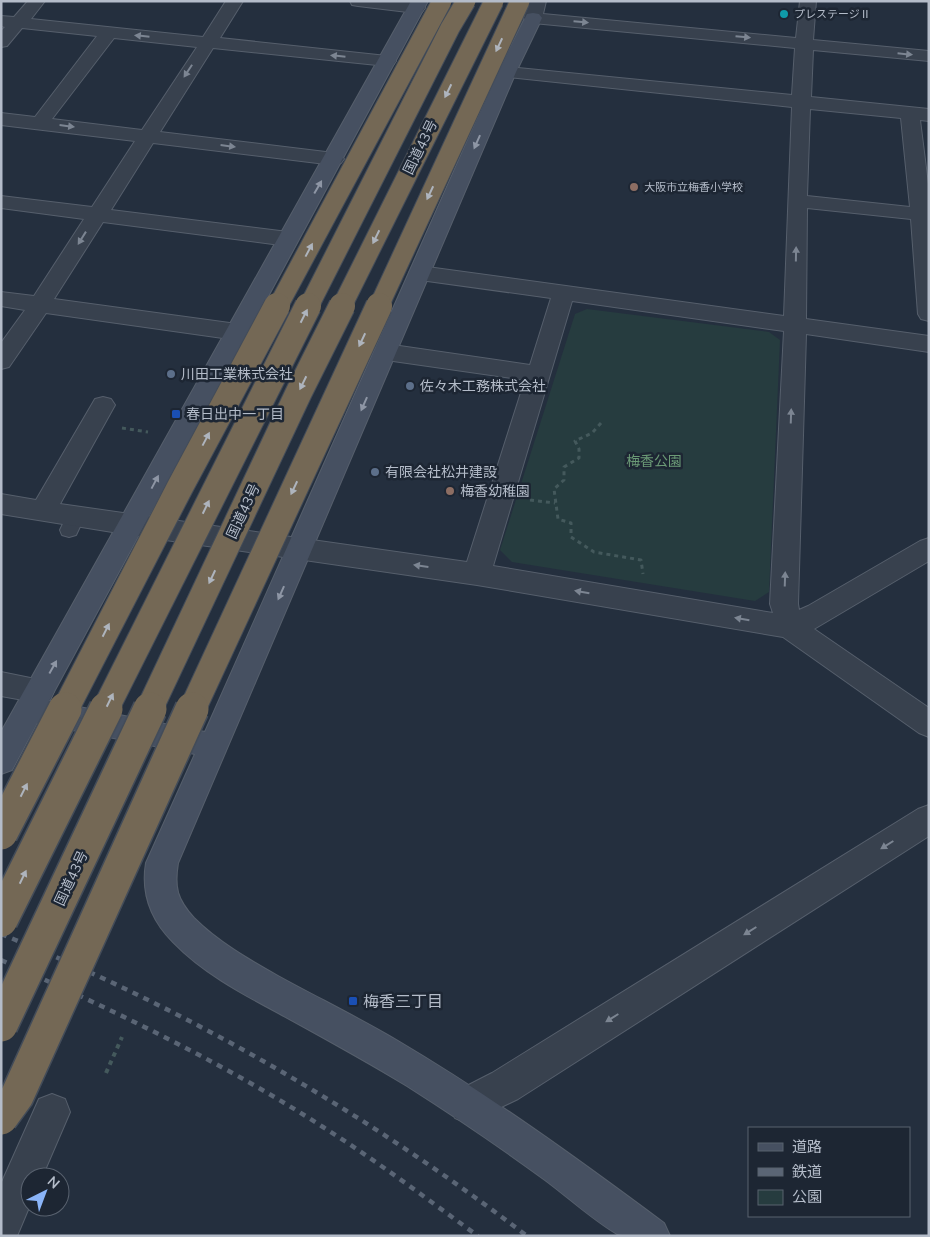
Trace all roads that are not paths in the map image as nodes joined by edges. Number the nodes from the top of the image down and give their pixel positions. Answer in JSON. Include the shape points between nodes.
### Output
{"nodes":[{"id":1,"x":37,"y":1,"type":"edge"},
{"id":2,"x":235,"y":1,"type":"edge"},
{"id":3,"x":358,"y":1,"type":"edge"},
{"id":4,"x":442,"y":1,"type":"edge"},
{"id":5,"x":466,"y":1,"type":"edge"},
{"id":6,"x":494,"y":1,"type":"edge"},
{"id":7,"x":808,"y":1,"type":"edge"},
{"id":8,"x":418,"y":5,"type":"edge"},
{"id":9,"x":530,"y":7,"type":"edge"},
{"id":10,"x":9,"y":22,"type":"edge"},
{"id":11,"x":108,"y":33,"type":"junction"},
{"id":12,"x":1,"y":42,"type":"edge"},
{"id":13,"x":206,"y":43,"type":"junction"},
{"id":14,"x":804,"y":43,"type":"junction"},
{"id":15,"x":929,"y":56,"type":"edge"},
{"id":16,"x":387,"y":61,"type":"junction"},
{"id":17,"x":507,"y":72,"type":"junction"},
{"id":18,"x":803,"y":102,"type":"junction"},
{"id":19,"x":919,"y":114,"type":"edge"},
{"id":20,"x":1,"y":119,"type":"edge"},
{"id":21,"x":40,"y":123,"type":"junction"},
{"id":22,"x":147,"y":136,"type":"junction"},
{"id":23,"x":334,"y":158,"type":"junction"},
{"id":24,"x":1,"y":202,"type":"edge"},
{"id":25,"x":797,"y":202,"type":"junction"},
{"id":26,"x":97,"y":215,"type":"junction"},
{"id":27,"x":925,"y":215,"type":"edge"},
{"id":28,"x":288,"y":239,"type":"junction"},
{"id":29,"x":420,"y":273,"type":"junction"},
{"id":30,"x":564,"y":294,"type":"junction"},
{"id":31,"x":1,"y":299,"type":"edge"},
{"id":32,"x":40,"y":304,"type":"junction"},
{"id":33,"x":929,"y":314,"type":"edge"},
{"id":34,"x":795,"y":326,"type":"junction"},
{"id":35,"x":236,"y":332,"type":"junction"},
{"id":36,"x":929,"y":344,"type":"edge"},
{"id":37,"x":386,"y":352,"type":"junction"},
{"id":38,"x":1,"y":361,"type":"edge"},
{"id":39,"x":539,"y":374,"type":"junction"},
{"id":40,"x":97,"y":414,"type":"road end"},
{"id":41,"x":1,"y":504,"type":"edge"},
{"id":42,"x":43,"y":511,"type":"junction"},
{"id":43,"x":131,"y":525,"type":"junction"},
{"id":44,"x":301,"y":548,"type":"junction"},
{"id":45,"x":929,"y":548,"type":"edge"},
{"id":46,"x":477,"y":574,"type":"junction"},
{"id":47,"x":790,"y":627,"type":"junction"},
{"id":48,"x":1,"y":684,"type":"edge"},
{"id":49,"x":35,"y":700,"type":"junction"},
{"id":50,"x":929,"y":724,"type":"edge"},
{"id":51,"x":214,"y":745,"type":"junction"},
{"id":52,"x":1,"y":761,"type":"edge"},
{"id":53,"x":929,"y":819,"type":"edge"},
{"id":54,"x":1,"y":833,"type":"edge"},
{"id":55,"x":1,"y":920,"type":"edge"},
{"id":56,"x":1,"y":1026,"type":"edge"},
{"id":57,"x":468,"y":1106,"type":"junction"},
{"id":58,"x":52,"y":1112,"type":"dead end"},
{"id":59,"x":1,"y":1118,"type":"edge"},
{"id":60,"x":1,"y":1228,"type":"edge"},
{"id":61,"x":651,"y":1236,"type":"edge"}],
"edges":[{"from":1,"to":10,"type":"street"},
{"from":2,"to":13,"type":"street"},
{"from":3,"to":8,"type":"street"},
{"from":54,"to":4,"type":"highway","one_way":true,"bridge":true,"via":[[180,487]]},
{"from":55,"to":5,"type":"highway","name":"国道43号","one_way":true,"bridge":true,"via":[[209,500]]},
{"from":6,"to":56,"type":"highway","name":"国道43号","one_way":true,"bridge":true,"via":[[299,392]]},
{"from":7,"to":14,"type":"street"},
{"from":8,"to":16,"type":"street"},
{"from":9,"to":14,"type":"street","one_way":true},
{"from":9,"to":17,"type":"street"},
{"from":9,"to":59,"type":"highway","one_way":true,"bridge":true,"via":[[204,683],[17,1096]]},
{"from":10,"to":11,"type":"street"},
{"from":10,"to":12,"type":"street"},
{"from":13,"to":11,"type":"street","one_way":true},
{"from":11,"to":21,"type":"street"},
{"from":16,"to":13,"type":"street","one_way":true},
{"from":13,"to":22,"type":"street","one_way":true},
{"from":14,"to":15,"type":"street","one_way":true},
{"from":14,"to":18,"type":"street"},
{"from":16,"to":23,"type":"street"},
{"from":17,"to":18,"type":"street"},
{"from":17,"to":29,"type":"street","one_way":true},
{"from":18,"to":19,"type":"street"},
{"from":18,"to":25,"type":"street"},
{"from":19,"to":27,"type":"street"},
{"from":20,"to":21,"type":"street"},
{"from":21,"to":22,"type":"street","one_way":true},
{"from":22,"to":23,"type":"street","one_way":true},
{"from":22,"to":26,"type":"street"},
{"from":28,"to":23,"type":"street","one_way":true},
{"from":24,"to":26,"type":"street"},
{"from":25,"to":27,"type":"street"},
{"from":34,"to":25,"type":"street","one_way":true},
{"from":26,"to":28,"type":"street"},
{"from":26,"to":32,"type":"street","one_way":true},
{"from":27,"to":33,"type":"street"},
{"from":28,"to":35,"type":"street"},
{"from":29,"to":30,"type":"street"},
{"from":29,"to":37,"type":"street"},
{"from":30,"to":34,"type":"street"},
{"from":30,"to":39,"type":"street"},
{"from":31,"to":32,"type":"street"},
{"from":32,"to":35,"type":"street"},
{"from":32,"to":38,"type":"street"},
{"from":34,"to":36,"type":"street"},
{"from":47,"to":34,"type":"street","one_way":true,"via":[[784,604]]},
{"from":43,"to":35,"type":"street","one_way":true},
{"from":37,"to":39,"type":"street"},
{"from":37,"to":44,"type":"street","one_way":true},
{"from":39,"to":46,"type":"street"},
{"from":40,"to":42,"type":"street"},
{"from":41,"to":42,"type":"street"},
{"from":42,"to":43,"type":"street","via":[[72,523]]},
{"from":43,"to":44,"type":"street"},
{"from":49,"to":43,"type":"street","one_way":true},
{"from":46,"to":44,"type":"street","one_way":true},
{"from":44,"to":51,"type":"street","one_way":true},
{"from":45,"to":47,"type":"street","via":[[818,614]]},
{"from":47,"to":46,"type":"street","one_way":true},
{"from":47,"to":50,"type":"street"},
{"from":48,"to":49,"type":"street"},
{"from":49,"to":51,"type":"street"},
{"from":49,"to":52,"type":"street"},
{"from":51,"to":57,"type":"street","via":[[158,878],[159,891],[170,915],[191,938],[224,965],[384,1053]]},
{"from":53,"to":57,"type":"street","one_way":true,"via":[[505,1086]]},
{"from":57,"to":61,"type":"street"},
{"from":58,"to":60,"type":"street"}]}
